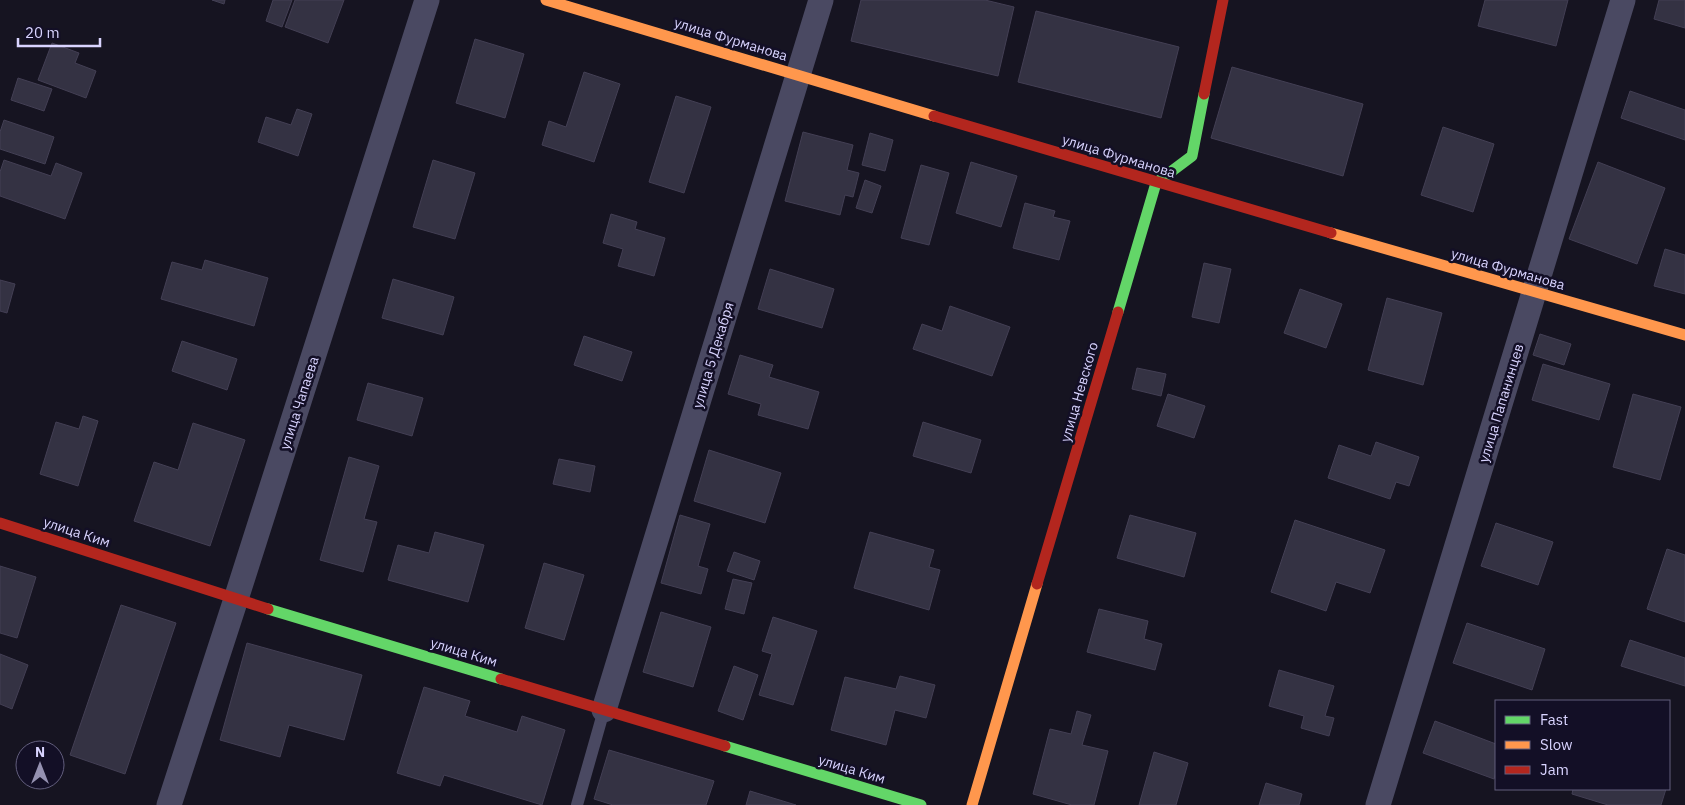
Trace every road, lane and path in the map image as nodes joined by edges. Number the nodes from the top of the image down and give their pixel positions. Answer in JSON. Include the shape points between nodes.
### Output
{"nodes":[{"id":1,"x":427,"y":0,"type":"edge"},
{"id":2,"x":546,"y":0,"type":"edge"},
{"id":3,"x":821,"y":0,"type":"edge"},
{"id":4,"x":1223,"y":0,"type":"edge"},
{"id":5,"x":1622,"y":0,"type":"edge"},
{"id":6,"x":798,"y":75,"type":"junction"},
{"id":7,"x":1156,"y":183,"type":"junction"},
{"id":8,"x":1534,"y":292,"type":"junction"},
{"id":9,"x":1685,"y":335,"type":"edge"},
{"id":10,"x":0,"y":523,"type":"edge"},
{"id":11,"x":236,"y":599,"type":"junction"},
{"id":12,"x":604,"y":710,"type":"junction"},
{"id":13,"x":169,"y":805,"type":"edge"},
{"id":14,"x":577,"y":805,"type":"edge"},
{"id":15,"x":921,"y":805,"type":"edge"},
{"id":16,"x":972,"y":805,"type":"edge"},
{"id":17,"x":1378,"y":805,"type":"edge"}],
"edges":[{"from":1,"to":11,"type":"street","name":"улица Чапаева"},
{"from":2,"to":6,"type":"street","name":"улица Фурманова"},
{"from":3,"to":6,"type":"street","name":"улица 5 Декабря"},
{"from":4,"to":7,"type":"street","via":[[1192,156]]},
{"from":5,"to":8,"type":"street","name":"улица Папанинцев"},
{"from":6,"to":7,"type":"street","name":"улица Фурманова"},
{"from":6,"to":12,"type":"street","name":"улица 5 Декабря"},
{"from":7,"to":8,"type":"street","name":"улица Фурманова"},
{"from":7,"to":16,"type":"street","name":"улица Невского"},
{"from":8,"to":9,"type":"street","name":"улица Фурманова"},
{"from":8,"to":17,"type":"street","name":"улица Папанинцев"},
{"from":10,"to":11,"type":"street","name":"улица Ким"},
{"from":11,"to":12,"type":"street","name":"улица Ким"},
{"from":11,"to":13,"type":"street","name":"улица Чапаева"},
{"from":12,"to":14,"type":"lane"},
{"from":12,"to":15,"type":"street","name":"улица Ким"}]}
